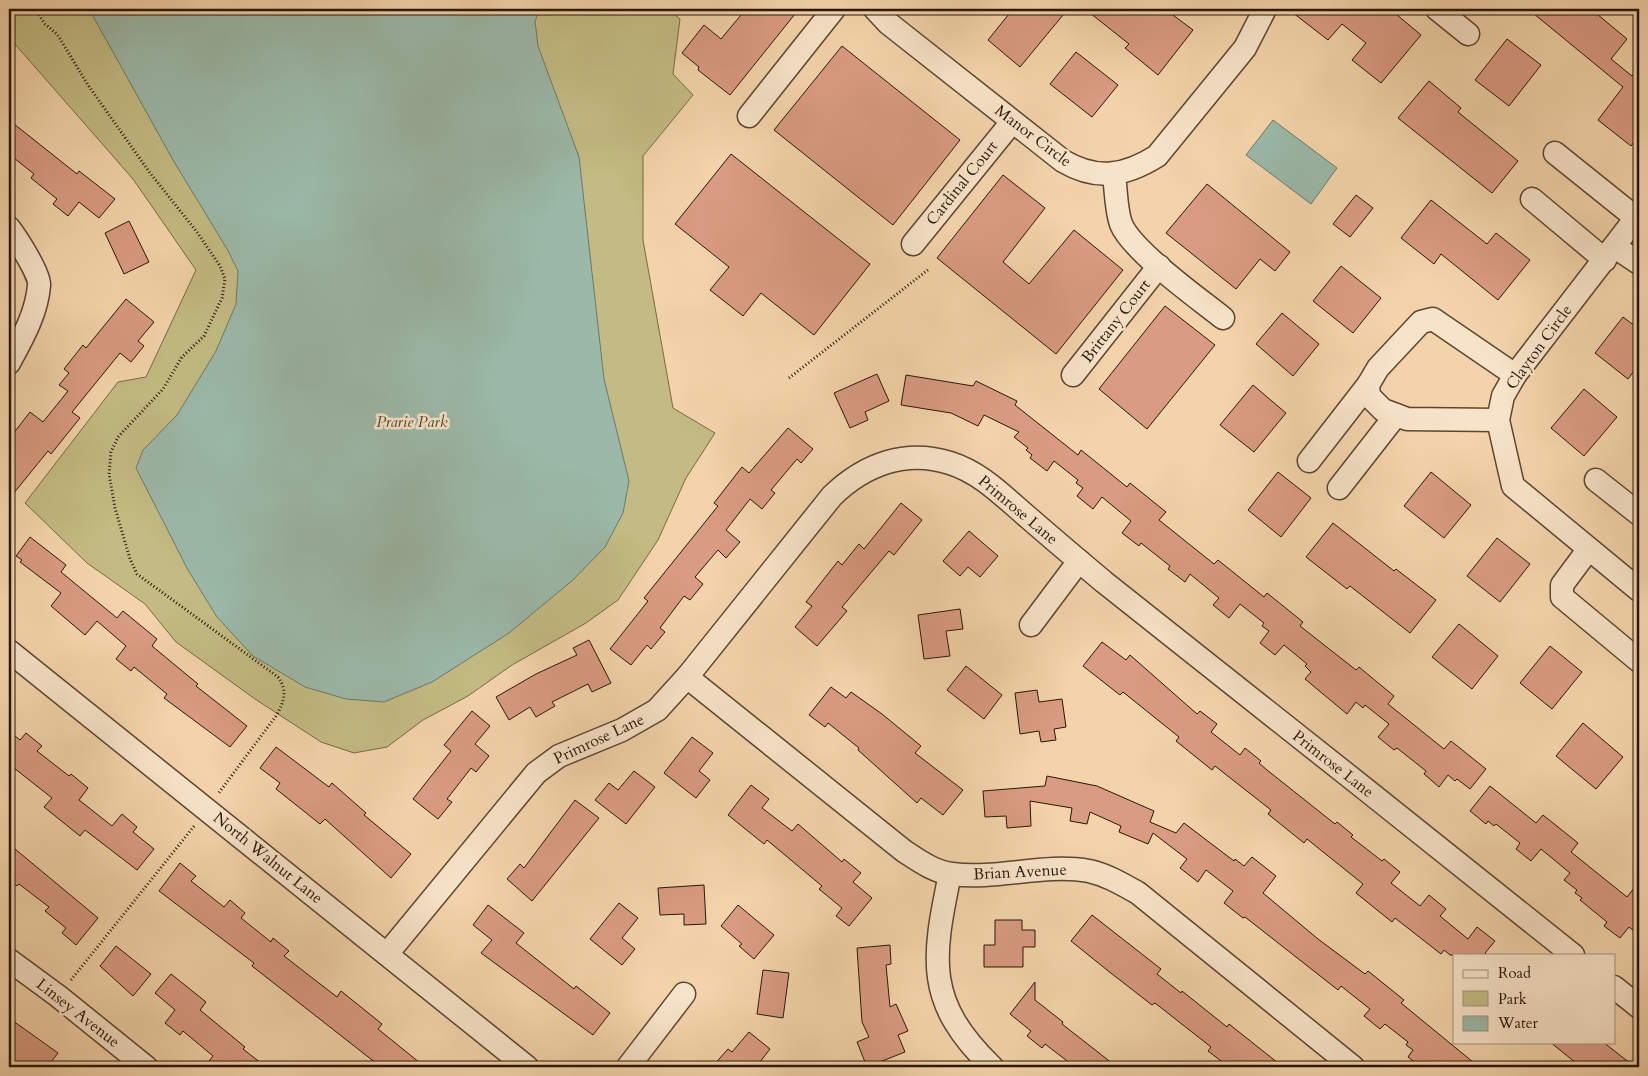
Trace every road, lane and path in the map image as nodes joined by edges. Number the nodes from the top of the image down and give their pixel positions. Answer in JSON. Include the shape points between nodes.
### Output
{"nodes":[{"id":1,"x":35,"y":9,"type":"edge"},
{"id":2,"x":834,"y":9,"type":"edge"},
{"id":3,"x":875,"y":9,"type":"edge"},
{"id":4,"x":1265,"y":9,"type":"edge"},
{"id":5,"x":1437,"y":9,"type":"edge"},
{"id":6,"x":1468,"y":34,"type":"dead end"},
{"id":7,"x":749,"y":116,"type":"dead end"},
{"id":8,"x":1012,"y":122,"type":"junction"},
{"id":9,"x":1555,"y":153,"type":"dead end"},
{"id":10,"x":1114,"y":175,"type":"junction"},
{"id":11,"x":1532,"y":199,"type":"dead end"},
{"id":12,"x":1638,"y":216,"type":"edge"},
{"id":13,"x":9,"y":228,"type":"edge"},
{"id":14,"x":913,"y":244,"type":"dead end"},
{"id":15,"x":1610,"y":253,"type":"junction"},
{"id":16,"x":1639,"y":263,"type":"edge"},
{"id":17,"x":1159,"y":266,"type":"junction"},
{"id":18,"x":929,"y":270,"type":"dead end"},
{"id":19,"x":1223,"y":318,"type":"dead end"},
{"id":20,"x":9,"y":363,"type":"edge"},
{"id":21,"x":1073,"y":375,"type":"dead end"},
{"id":22,"x":1514,"y":375,"type":"junction"},
{"id":23,"x":789,"y":378,"type":"dead end"},
{"id":24,"x":1368,"y":385,"type":"junction"},
{"id":25,"x":1396,"y":415,"type":"junction"},
{"id":26,"x":1498,"y":420,"type":"junction"},
{"id":27,"x":1309,"y":461,"type":"dead end"},
{"id":28,"x":1596,"y":480,"type":"dead end"},
{"id":29,"x":1339,"y":488,"type":"dead end"},
{"id":30,"x":1639,"y":514,"type":"edge"},
{"id":31,"x":1588,"y":550,"type":"junction"},
{"id":32,"x":1079,"y":561,"type":"junction"},
{"id":33,"x":1639,"y":590,"type":"edge"},
{"id":34,"x":1031,"y":625,"type":"dead end"},
{"id":35,"x":9,"y":651,"type":"edge"},
{"id":36,"x":1639,"y":661,"type":"edge"},
{"id":37,"x":687,"y":677,"type":"junction"},
{"id":38,"x":206,"y":809,"type":"junction"},
{"id":39,"x":950,"y":874,"type":"junction"},
{"id":40,"x":387,"y":954,"type":"junction"},
{"id":41,"x":1573,"y":954,"type":"edge"},
{"id":42,"x":9,"y":960,"type":"edge"},
{"id":43,"x":1616,"y":989,"type":"edge"},
{"id":44,"x":684,"y":994,"type":"dead end"},
{"id":45,"x":58,"y":996,"type":"junction"},
{"id":46,"x":1639,"y":1007,"type":"edge"},
{"id":47,"x":146,"y":1067,"type":"edge"},
{"id":48,"x":527,"y":1067,"type":"edge"},
{"id":49,"x":628,"y":1067,"type":"edge"},
{"id":50,"x":992,"y":1067,"type":"edge"},
{"id":51,"x":1353,"y":1067,"type":"edge"}],
"edges":[{"from":1,"to":38,"type":"path","via":[[44,24],[57,34],[88,85],[220,266],[225,279],[222,298],[204,336],[182,357],[163,389],[118,437],[111,452],[109,474],[115,508],[130,559],[138,574],[278,677],[285,686],[284,702],[276,716]]},
{"from":2,"to":7,"type":"street"},
{"from":3,"to":8,"type":"street","name":"Manor Circle","via":[[888,23]]},
{"from":4,"to":10,"type":"street","name":"Manor Circle","via":[[1245,48],[1156,156],[1138,168]]},
{"from":5,"to":6,"type":"street"},
{"from":8,"to":10,"type":"street","name":"Manor Circle","via":[[1078,170]]},
{"from":8,"to":14,"type":"street","name":"Cardinal Court"},
{"from":9,"to":12,"type":"street"},
{"from":10,"to":17,"type":"street","via":[[1120,223],[1127,235]]},
{"from":11,"to":15,"type":"street"},
{"from":12,"to":15,"type":"street","name":"Clayton Circle"},
{"from":13,"to":20,"type":"street","via":[[20,241],[40,283],[26,333]]},
{"from":15,"to":16,"type":"street"},
{"from":15,"to":22,"type":"street","name":"Clayton Circle"},
{"from":17,"to":19,"type":"street"},
{"from":17,"to":21,"type":"street","name":"Brittany Court"},
{"from":18,"to":23,"type":"path"},
{"from":22,"to":24,"type":"street","via":[[1433,319],[1421,322],[1378,368]]},
{"from":22,"to":26,"type":"street","name":"Clayton Circle"},
{"from":24,"to":25,"type":"street","via":[[1369,396],[1383,410]]},
{"from":24,"to":27,"type":"street"},
{"from":25,"to":26,"type":"street","via":[[1406,419]]},
{"from":25,"to":29,"type":"street"},
{"from":26,"to":31,"type":"street","name":"Clayton Circle","via":[[1512,486]]},
{"from":28,"to":30,"type":"street"},
{"from":31,"to":33,"type":"street","name":"Clayton Circle"},
{"from":31,"to":36,"type":"street","via":[[1562,584],[1562,597]]},
{"from":32,"to":34,"type":"street"},
{"from":32,"to":37,"type":"street","name":"Primrose Lane","via":[[988,483],[964,468],[926,458],[895,459],[857,474],[832,496]]},
{"from":32,"to":41,"type":"street","name":"Primrose Lane"},
{"from":35,"to":38,"type":"street","name":"North Walnut Lane"},
{"from":37,"to":39,"type":"street","name":"Brian Avenue","via":[[904,851]]},
{"from":37,"to":40,"type":"street","name":"Primrose Lane","via":[[650,716],[565,753],[536,773]]},
{"from":38,"to":40,"type":"street","name":"North Walnut Lane"},
{"from":38,"to":45,"type":"path"},
{"from":39,"to":50,"type":"street","via":[[936,948],[942,993],[952,1018],[976,1052]]},
{"from":39,"to":51,"type":"street","name":"Brian Avenue","via":[[1074,869],[1120,882],[1138,892]]},
{"from":40,"to":48,"type":"street","name":"North Walnut Lane"},
{"from":42,"to":45,"type":"street","name":"Linsey Avenue"},
{"from":43,"to":46,"type":"street"},
{"from":44,"to":49,"type":"street"},
{"from":45,"to":47,"type":"street","name":"Linsey Avenue"}]}
